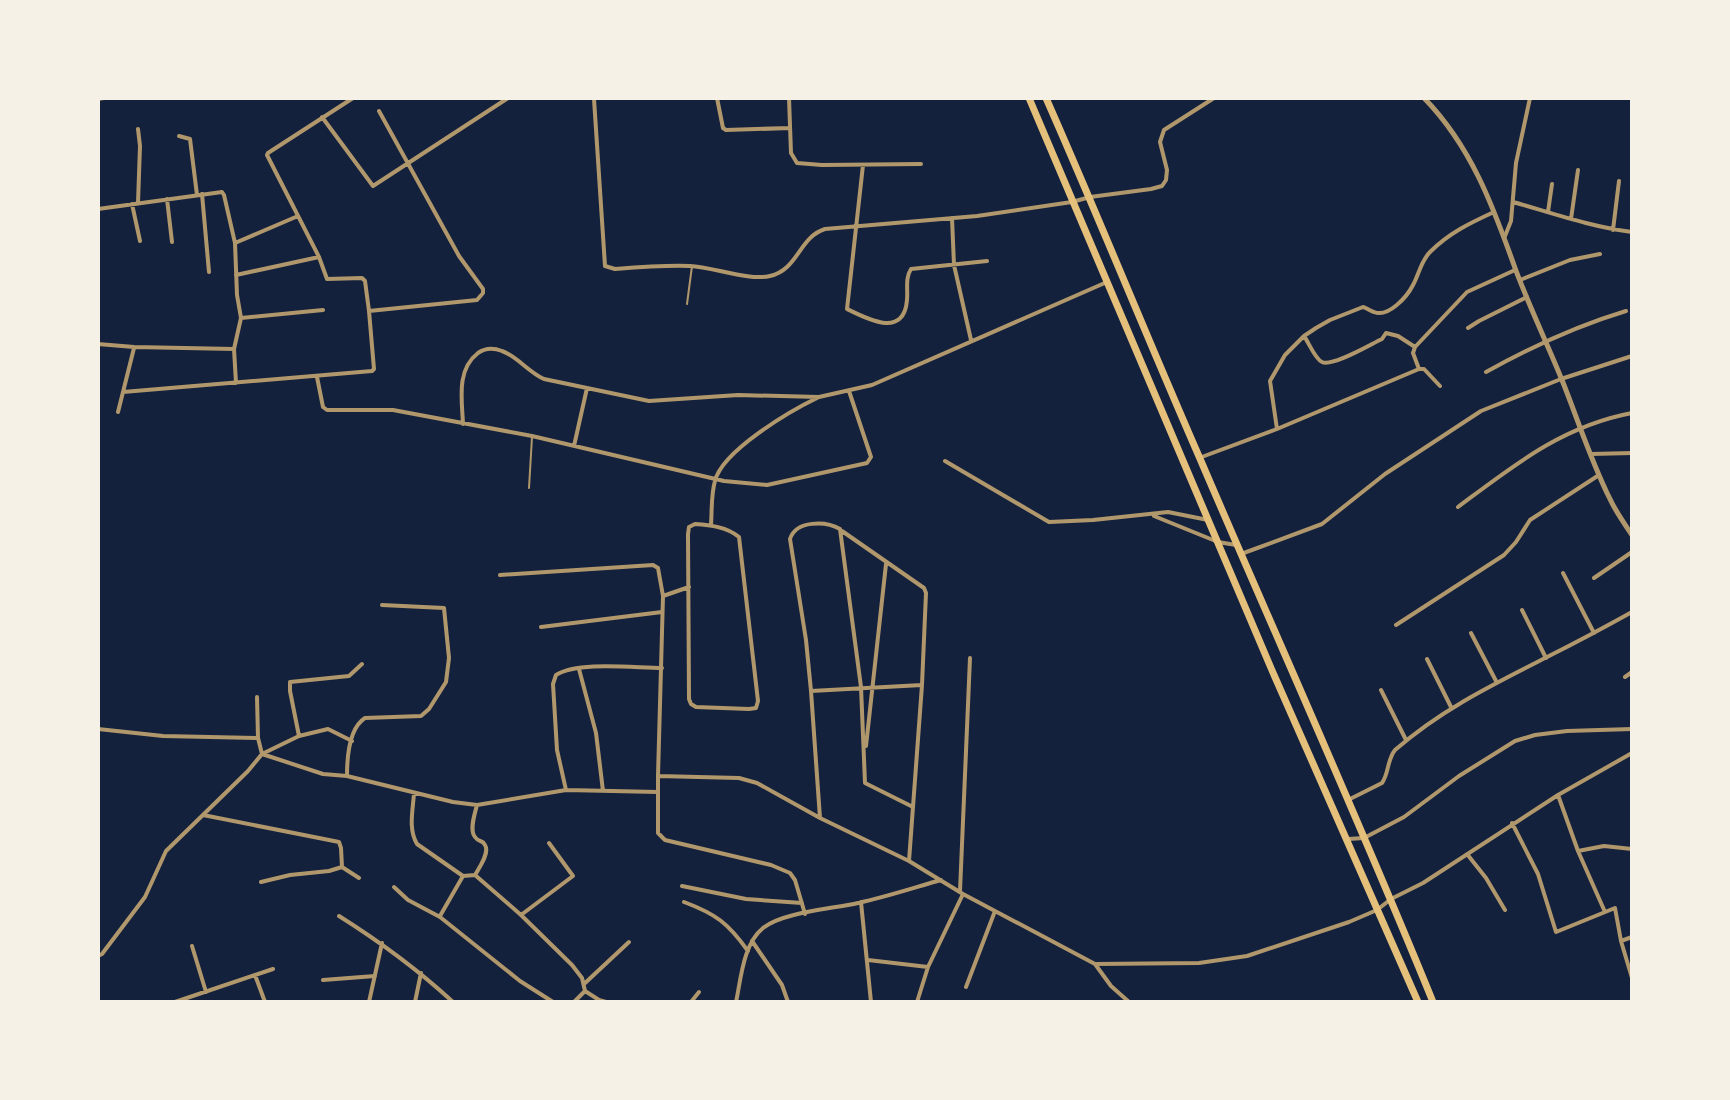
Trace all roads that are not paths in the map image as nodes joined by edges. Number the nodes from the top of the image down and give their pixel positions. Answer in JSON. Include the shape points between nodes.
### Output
{"nodes":[{"id":1,"x":104,"y":98,"type":"edge"},
{"id":2,"x":353,"y":98,"type":"edge"},
{"id":3,"x":508,"y":98,"type":"edge"},
{"id":4,"x":717,"y":98,"type":"edge"},
{"id":5,"x":789,"y":98,"type":"edge"},
{"id":6,"x":1029,"y":98,"type":"edge"},
{"id":7,"x":1046,"y":98,"type":"edge"},
{"id":8,"x":1214,"y":98,"type":"edge"},
{"id":9,"x":1424,"y":98,"type":"edge"},
{"id":10,"x":1530,"y":98,"type":"edge"},
{"id":11,"x":98,"y":99,"type":"edge"},
{"id":12,"x":594,"y":99,"type":"edge"},
{"id":13,"x":379,"y":111,"type":"dead end"},
{"id":14,"x":322,"y":117,"type":"junction"},
{"id":15,"x":790,"y":128,"type":"junction"},
{"id":16,"x":138,"y":129,"type":"dead end"},
{"id":17,"x":179,"y":136,"type":"dead end"},
{"id":18,"x":408,"y":163,"type":"junction"},
{"id":19,"x":921,"y":164,"type":"dead end"},
{"id":20,"x":863,"y":165,"type":"junction"},
{"id":21,"x":1578,"y":170,"type":"dead end"},
{"id":22,"x":1619,"y":181,"type":"dead end"},
{"id":23,"x":1552,"y":184,"type":"dead end"},
{"id":24,"x":200,"y":194,"type":"junction"},
{"id":25,"x":1090,"y":197,"type":"junction"},
{"id":26,"x":167,"y":199,"type":"junction"},
{"id":27,"x":1072,"y":202,"type":"junction"},
{"id":28,"x":1513,"y":202,"type":"junction"},
{"id":29,"x":135,"y":204,"type":"junction"},
{"id":30,"x":98,"y":209,"type":"edge"},
{"id":31,"x":1494,"y":212,"type":"junction"},
{"id":32,"x":1548,"y":212,"type":"junction"},
{"id":33,"x":298,"y":216,"type":"junction"},
{"id":34,"x":952,"y":218,"type":"junction"},
{"id":35,"x":1571,"y":219,"type":"junction"},
{"id":36,"x":857,"y":225,"type":"junction"},
{"id":37,"x":1613,"y":230,"type":"junction"},
{"id":38,"x":1632,"y":232,"type":"edge"},
{"id":39,"x":1505,"y":236,"type":"junction"},
{"id":40,"x":140,"y":241,"type":"dead end"},
{"id":41,"x":172,"y":242,"type":"dead end"},
{"id":42,"x":235,"y":243,"type":"junction"},
{"id":43,"x":1600,"y":254,"type":"dead end"},
{"id":44,"x":319,"y":257,"type":"junction"},
{"id":45,"x":987,"y":261,"type":"dead end"},
{"id":46,"x":954,"y":265,"type":"junction"},
{"id":47,"x":692,"y":266,"type":"junction"},
{"id":48,"x":1515,"y":270,"type":"junction"},
{"id":49,"x":209,"y":272,"type":"dead end"},
{"id":50,"x":236,"y":275,"type":"junction"},
{"id":51,"x":1520,"y":280,"type":"junction"},
{"id":52,"x":1107,"y":282,"type":"junction"},
{"id":53,"x":1527,"y":297,"type":"junction"},
{"id":54,"x":687,"y":304,"type":"dead end"},
{"id":55,"x":323,"y":310,"type":"dead end"},
{"id":56,"x":369,"y":311,"type":"junction"},
{"id":57,"x":1626,"y":311,"type":"dead end"},
{"id":58,"x":241,"y":318,"type":"junction"},
{"id":59,"x":1468,"y":328,"type":"dead end"},
{"id":60,"x":1304,"y":336,"type":"junction"},
{"id":61,"x":971,"y":340,"type":"junction"},
{"id":62,"x":1545,"y":340,"type":"junction"},
{"id":63,"x":98,"y":344,"type":"edge"},
{"id":64,"x":134,"y":347,"type":"junction"},
{"id":65,"x":1415,"y":347,"type":"junction"},
{"id":66,"x":234,"y":349,"type":"junction"},
{"id":67,"x":1632,"y":356,"type":"edge"},
{"id":68,"x":1419,"y":369,"type":"junction"},
{"id":69,"x":1486,"y":372,"type":"dead end"},
{"id":70,"x":317,"y":377,"type":"junction"},
{"id":71,"x":1561,"y":379,"type":"junction"},
{"id":72,"x":236,"y":383,"type":"junction"},
{"id":73,"x":1440,"y":386,"type":"dead end"},
{"id":74,"x":587,"y":388,"type":"junction"},
{"id":75,"x":849,"y":391,"type":"junction"},
{"id":76,"x":123,"y":392,"type":"junction"},
{"id":77,"x":819,"y":397,"type":"junction"},
{"id":78,"x":118,"y":412,"type":"dead end"},
{"id":79,"x":1632,"y":413,"type":"edge"},
{"id":80,"x":463,"y":424,"type":"junction"},
{"id":81,"x":1581,"y":427,"type":"junction"},
{"id":82,"x":1277,"y":429,"type":"junction"},
{"id":83,"x":532,"y":436,"type":"junction"},
{"id":84,"x":574,"y":446,"type":"junction"},
{"id":85,"x":1632,"y":453,"type":"edge"},
{"id":86,"x":1591,"y":454,"type":"junction"},
{"id":87,"x":1199,"y":458,"type":"junction"},
{"id":88,"x":945,"y":461,"type":"dead end"},
{"id":89,"x":1599,"y":475,"type":"junction"},
{"id":90,"x":715,"y":478,"type":"junction"},
{"id":91,"x":529,"y":488,"type":"dead end"},
{"id":92,"x":1458,"y":507,"type":"dead end"},
{"id":93,"x":1152,"y":515,"type":"junction"},
{"id":94,"x":1208,"y":520,"type":"junction"},
{"id":95,"x":711,"y":525,"type":"junction"},
{"id":96,"x":840,"y":529,"type":"junction"},
{"id":97,"x":1632,"y":535,"type":"edge"},
{"id":98,"x":1218,"y":542,"type":"junction"},
{"id":99,"x":1239,"y":550,"type":"junction"},
{"id":100,"x":1632,"y":552,"type":"edge"},
{"id":101,"x":886,"y":563,"type":"junction"},
{"id":102,"x":1563,"y":573,"type":"dead end"},
{"id":103,"x":500,"y":575,"type":"dead end"},
{"id":104,"x":1594,"y":578,"type":"dead end"},
{"id":105,"x":689,"y":587,"type":"junction"},
{"id":106,"x":663,"y":596,"type":"junction"},
{"id":107,"x":382,"y":605,"type":"dead end"},
{"id":108,"x":1522,"y":610,"type":"dead end"},
{"id":109,"x":662,"y":612,"type":"junction"},
{"id":110,"x":1632,"y":612,"type":"edge"},
{"id":111,"x":1396,"y":625,"type":"dead end"},
{"id":112,"x":541,"y":627,"type":"dead end"},
{"id":113,"x":1471,"y":633,"type":"dead end"},
{"id":114,"x":1594,"y":633,"type":"junction"},
{"id":115,"x":970,"y":658,"type":"dead end"},
{"id":116,"x":1546,"y":658,"type":"junction"},
{"id":117,"x":1427,"y":659,"type":"dead end"},
{"id":118,"x":362,"y":664,"type":"dead end"},
{"id":119,"x":662,"y":668,"type":"junction"},
{"id":120,"x":579,"y":669,"type":"junction"},
{"id":121,"x":1632,"y":672,"type":"edge"},
{"id":122,"x":1625,"y":677,"type":"dead end"},
{"id":123,"x":1496,"y":681,"type":"junction"},
{"id":124,"x":922,"y":685,"type":"junction"},
{"id":125,"x":861,"y":687,"type":"junction"},
{"id":126,"x":874,"y":687,"type":"junction"},
{"id":127,"x":1381,"y":690,"type":"dead end"},
{"id":128,"x":811,"y":691,"type":"junction"},
{"id":129,"x":257,"y":697,"type":"dead end"},
{"id":130,"x":1451,"y":707,"type":"junction"},
{"id":131,"x":98,"y":729,"type":"edge"},
{"id":132,"x":1632,"y":729,"type":"edge"},
{"id":133,"x":299,"y":736,"type":"junction"},
{"id":134,"x":258,"y":738,"type":"junction"},
{"id":135,"x":1406,"y":740,"type":"junction"},
{"id":136,"x":352,"y":741,"type":"junction"},
{"id":137,"x":1632,"y":753,"type":"edge"},
{"id":138,"x":262,"y":754,"type":"junction"},
{"id":139,"x":865,"y":756,"type":"junction"},
{"id":140,"x":347,"y":776,"type":"junction"},
{"id":141,"x":658,"y":776,"type":"junction"},
{"id":142,"x":566,"y":790,"type":"junction"},
{"id":143,"x":603,"y":791,"type":"junction"},
{"id":144,"x":658,"y":792,"type":"junction"},
{"id":145,"x":414,"y":793,"type":"junction"},
{"id":146,"x":1558,"y":795,"type":"junction"},
{"id":147,"x":1348,"y":800,"type":"junction"},
{"id":148,"x":477,"y":805,"type":"junction"},
{"id":149,"x":913,"y":807,"type":"junction"},
{"id":150,"x":203,"y":815,"type":"junction"},
{"id":151,"x":820,"y":818,"type":"junction"},
{"id":152,"x":1512,"y":823,"type":"junction"},
{"id":153,"x":1364,"y":838,"type":"junction"},
{"id":154,"x":1347,"y":839,"type":"junction"},
{"id":155,"x":549,"y":843,"type":"dead end"},
{"id":156,"x":1632,"y":849,"type":"edge"},
{"id":157,"x":1578,"y":851,"type":"junction"},
{"id":158,"x":1467,"y":854,"type":"junction"},
{"id":159,"x":909,"y":861,"type":"junction"},
{"id":160,"x":342,"y":867,"type":"junction"},
{"id":161,"x":475,"y":875,"type":"junction"},
{"id":162,"x":463,"y":876,"type":"junction"},
{"id":163,"x":359,"y":878,"type":"dead end"},
{"id":164,"x":941,"y":880,"type":"junction"},
{"id":165,"x":261,"y":882,"type":"dead end"},
{"id":166,"x":682,"y":886,"type":"dead end"},
{"id":167,"x":394,"y":887,"type":"dead end"},
{"id":168,"x":962,"y":893,"type":"junction"},
{"id":169,"x":1391,"y":899,"type":"junction"},
{"id":170,"x":684,"y":902,"type":"dead end"},
{"id":171,"x":861,"y":902,"type":"junction"},
{"id":172,"x":802,"y":903,"type":"junction"},
{"id":173,"x":1377,"y":910,"type":"junction"},
{"id":174,"x":1505,"y":910,"type":"dead end"},
{"id":175,"x":995,"y":911,"type":"junction"},
{"id":176,"x":1605,"y":912,"type":"junction"},
{"id":177,"x":805,"y":914,"type":"junction"},
{"id":178,"x":521,"y":915,"type":"junction"},
{"id":179,"x":339,"y":916,"type":"dead end"},
{"id":180,"x":440,"y":917,"type":"junction"},
{"id":181,"x":1632,"y":937,"type":"edge"},
{"id":182,"x":752,"y":941,"type":"junction"},
{"id":183,"x":1621,"y":941,"type":"junction"},
{"id":184,"x":629,"y":942,"type":"dead end"},
{"id":185,"x":382,"y":943,"type":"junction"},
{"id":186,"x":192,"y":946,"type":"dead end"},
{"id":187,"x":748,"y":951,"type":"junction"},
{"id":188,"x":98,"y":956,"type":"edge"},
{"id":189,"x":868,"y":960,"type":"junction"},
{"id":190,"x":1095,"y":964,"type":"junction"},
{"id":191,"x":928,"y":967,"type":"junction"},
{"id":192,"x":273,"y":969,"type":"dead end"},
{"id":193,"x":421,"y":972,"type":"junction"},
{"id":194,"x":255,"y":975,"type":"junction"},
{"id":195,"x":375,"y":976,"type":"junction"},
{"id":196,"x":1632,"y":978,"type":"edge"},
{"id":197,"x":323,"y":980,"type":"dead end"},
{"id":198,"x":584,"y":984,"type":"junction"},
{"id":199,"x":966,"y":987,"type":"dead end"},
{"id":200,"x":585,"y":991,"type":"junction"},
{"id":201,"x":204,"y":992,"type":"junction"},
{"id":202,"x":699,"y":992,"type":"dead end"},
{"id":203,"x":175,"y":1002,"type":"edge"},
{"id":204,"x":205,"y":1002,"type":"edge"},
{"id":205,"x":265,"y":1002,"type":"edge"},
{"id":206,"x":369,"y":1002,"type":"edge"},
{"id":207,"x":415,"y":1002,"type":"edge"},
{"id":208,"x":453,"y":1002,"type":"edge"},
{"id":209,"x":553,"y":1002,"type":"edge"},
{"id":210,"x":574,"y":1002,"type":"edge"},
{"id":211,"x":606,"y":1002,"type":"edge"},
{"id":212,"x":691,"y":1002,"type":"edge"},
{"id":213,"x":736,"y":1002,"type":"edge"},
{"id":214,"x":788,"y":1002,"type":"edge"},
{"id":215,"x":871,"y":1002,"type":"edge"},
{"id":216,"x":917,"y":1002,"type":"edge"},
{"id":217,"x":1129,"y":1002,"type":"edge"},
{"id":218,"x":1418,"y":1002,"type":"edge"},
{"id":219,"x":1433,"y":1002,"type":"edge"}],
"edges":[{"from":1,"to":11,"type":"street"},
{"from":2,"to":14,"type":"street"},
{"from":3,"to":18,"type":"street"},
{"from":4,"to":15,"type":"street","via":[[726,130]]},
{"from":5,"to":15,"type":"street"},
{"from":6,"to":27,"type":"main road"},
{"from":7,"to":25,"type":"main road"},
{"from":8,"to":25,"type":"street","via":[[1164,130],[1160,142],[1167,170],[1162,186]]},
{"from":9,"to":31,"type":"street","via":[[1456,135]]},
{"from":10,"to":28,"type":"street"},
{"from":12,"to":47,"type":"street","via":[[605,266]]},
{"from":13,"to":18,"type":"street"},
{"from":14,"to":18,"type":"street","via":[[371,185]]},
{"from":14,"to":33,"type":"street","via":[[267,155]]},
{"from":15,"to":20,"type":"street","via":[[797,163]]},
{"from":16,"to":29,"type":"street"},
{"from":17,"to":24,"type":"street","via":[[190,139]]},
{"from":18,"to":56,"type":"street","via":[[483,293],[477,300]]},
{"from":19,"to":20,"type":"street"},
{"from":20,"to":36,"type":"street"},
{"from":21,"to":35,"type":"street"},
{"from":22,"to":37,"type":"street"},
{"from":23,"to":32,"type":"street"},
{"from":24,"to":26,"type":"street"},
{"from":24,"to":42,"type":"street","via":[[222,192]]},
{"from":24,"to":49,"type":"street"},
{"from":25,"to":27,"type":"street"},
{"from":25,"to":87,"type":"main road"},
{"from":26,"to":29,"type":"street"},
{"from":26,"to":41,"type":"street"},
{"from":27,"to":34,"type":"street"},
{"from":27,"to":52,"type":"main road"},
{"from":28,"to":32,"type":"street"},
{"from":28,"to":39,"type":"street"},
{"from":29,"to":30,"type":"street"},
{"from":29,"to":40,"type":"street"},
{"from":31,"to":39,"type":"street"},
{"from":31,"to":60,"type":"street","via":[[1462,227],[1427,255],[1413,286],[1393,308],[1376,314],[1363,307]]},
{"from":32,"to":35,"type":"street"},
{"from":33,"to":42,"type":"street"},
{"from":33,"to":44,"type":"street"},
{"from":34,"to":36,"type":"street"},
{"from":34,"to":46,"type":"street"},
{"from":35,"to":37,"type":"street"},
{"from":36,"to":46,"type":"street","via":[[847,309],[863,317],[895,322],[905,311],[911,269]]},
{"from":36,"to":47,"type":"street","via":[[812,235],[791,264],[769,276]]},
{"from":37,"to":38,"type":"street"},
{"from":39,"to":48,"type":"street"},
{"from":42,"to":50,"type":"street"},
{"from":43,"to":51,"type":"street"},
{"from":44,"to":50,"type":"street"},
{"from":44,"to":56,"type":"street","via":[[327,279],[364,279]]},
{"from":45,"to":46,"type":"street"},
{"from":46,"to":61,"type":"street"},
{"from":47,"to":54,"type":"lane"},
{"from":48,"to":51,"type":"street"},
{"from":48,"to":65,"type":"street","via":[[1467,292]]},
{"from":50,"to":58,"type":"street"},
{"from":51,"to":53,"type":"street"},
{"from":52,"to":61,"type":"street"},
{"from":52,"to":94,"type":"main road"},
{"from":53,"to":59,"type":"street"},
{"from":53,"to":62,"type":"street"},
{"from":55,"to":58,"type":"street"},
{"from":56,"to":70,"type":"street","via":[[374,369]]},
{"from":57,"to":62,"type":"street"},
{"from":58,"to":66,"type":"street"},
{"from":60,"to":65,"type":"street","via":[[1326,364],[1386,333]]},
{"from":60,"to":82,"type":"street","via":[[1270,381]]},
{"from":61,"to":75,"type":"street"},
{"from":62,"to":69,"type":"street"},
{"from":62,"to":71,"type":"street"},
{"from":63,"to":64,"type":"street"},
{"from":64,"to":66,"type":"street"},
{"from":64,"to":76,"type":"street"},
{"from":65,"to":68,"type":"street"},
{"from":66,"to":72,"type":"street"},
{"from":67,"to":71,"type":"street"},
{"from":68,"to":73,"type":"street"},
{"from":68,"to":82,"type":"street"},
{"from":70,"to":72,"type":"street"},
{"from":70,"to":80,"type":"street","via":[[327,410],[393,410]]},
{"from":71,"to":81,"type":"street"},
{"from":71,"to":99,"type":"street","via":[[1468,417],[1322,524]]},
{"from":72,"to":76,"type":"street"},
{"from":74,"to":77,"type":"street","via":[[649,401]]},
{"from":74,"to":80,"type":"street","via":[[540,378],[506,353],[484,350],[463,375]]},
{"from":74,"to":84,"type":"street"},
{"from":75,"to":77,"type":"street"},
{"from":75,"to":90,"type":"street","via":[[871,457],[867,463],[767,485]]},
{"from":76,"to":78,"type":"street"},
{"from":77,"to":90,"type":"street","via":[[757,434]]},
{"from":79,"to":81,"type":"street"},
{"from":80,"to":83,"type":"street"},
{"from":81,"to":86,"type":"street"},
{"from":81,"to":92,"type":"street","via":[[1541,448]]},
{"from":82,"to":87,"type":"street"},
{"from":83,"to":84,"type":"street"},
{"from":83,"to":91,"type":"lane"},
{"from":84,"to":90,"type":"street"},
{"from":85,"to":86,"type":"street"},
{"from":86,"to":89,"type":"street"},
{"from":87,"to":99,"type":"main road"},
{"from":88,"to":93,"type":"street","via":[[1049,522]]},
{"from":89,"to":97,"type":"street"},
{"from":89,"to":111,"type":"street","via":[[1530,520],[1504,555]]},
{"from":90,"to":95,"type":"street"},
{"from":93,"to":94,"type":"street","via":[[1168,512]]},
{"from":93,"to":98,"type":"street"},
{"from":94,"to":98,"type":"main road"},
{"from":95,"to":105,"type":"street","via":[[689,527]]},
{"from":95,"to":105,"type":"street","via":[[739,537],[756,708],[691,704]]},
{"from":96,"to":101,"type":"street"},
{"from":96,"to":125,"type":"street"},
{"from":96,"to":128,"type":"street","via":[[818,522],[791,534]]},
{"from":98,"to":99,"type":"street"},
{"from":98,"to":154,"type":"main road"},
{"from":99,"to":147,"type":"main road"},
{"from":100,"to":104,"type":"street"},
{"from":101,"to":124,"type":"street","via":[[924,588]]},
{"from":101,"to":126,"type":"street"},
{"from":102,"to":114,"type":"street"},
{"from":103,"to":106,"type":"street","via":[[653,565]]},
{"from":105,"to":106,"type":"street"},
{"from":106,"to":109,"type":"street"},
{"from":107,"to":136,"type":"street","via":[[444,608],[446,682],[425,714],[365,718]]},
{"from":108,"to":116,"type":"street"},
{"from":109,"to":112,"type":"street"},
{"from":109,"to":119,"type":"street"},
{"from":110,"to":114,"type":"street"},
{"from":113,"to":123,"type":"street"},
{"from":114,"to":116,"type":"street"},
{"from":115,"to":168,"type":"street"},
{"from":116,"to":123,"type":"street"},
{"from":117,"to":130,"type":"street"},
{"from":118,"to":133,"type":"street","via":[[349,676],[290,682]]},
{"from":119,"to":120,"type":"street"},
{"from":119,"to":141,"type":"street"},
{"from":120,"to":142,"type":"street","via":[[556,675],[553,684],[557,750]]},
{"from":120,"to":143,"type":"street","via":[[596,733]]},
{"from":121,"to":122,"type":"street"},
{"from":123,"to":130,"type":"street"},
{"from":124,"to":126,"type":"street"},
{"from":124,"to":149,"type":"street"},
{"from":125,"to":126,"type":"street"},
{"from":125,"to":128,"type":"street"},
{"from":125,"to":139,"type":"street"},
{"from":126,"to":139,"type":"street"},
{"from":127,"to":135,"type":"street"},
{"from":128,"to":151,"type":"street"},
{"from":129,"to":134,"type":"street"},
{"from":130,"to":135,"type":"street"},
{"from":131,"to":134,"type":"street"},
{"from":132,"to":153,"type":"street","via":[[1567,731],[1515,741]]},
{"from":133,"to":136,"type":"street","via":[[328,729]]},
{"from":133,"to":138,"type":"street"},
{"from":134,"to":138,"type":"street"},
{"from":135,"to":147,"type":"street","via":[[1390,756],[1382,783]]},
{"from":136,"to":140,"type":"street"},
{"from":137,"to":146,"type":"street"},
{"from":138,"to":140,"type":"street","via":[[323,774]]},
{"from":138,"to":150,"type":"street"},
{"from":139,"to":149,"type":"street","via":[[865,783]]},
{"from":140,"to":145,"type":"street"},
{"from":141,"to":144,"type":"street"},
{"from":141,"to":151,"type":"street","via":[[750,780]]},
{"from":142,"to":143,"type":"street"},
{"from":142,"to":148,"type":"street"},
{"from":143,"to":144,"type":"street"},
{"from":144,"to":172,"type":"street","via":[[661,837],[783,869],[795,880]]},
{"from":145,"to":148,"type":"street"},
{"from":145,"to":162,"type":"street","via":[[412,837]]},
{"from":146,"to":152,"type":"street"},
{"from":146,"to":157,"type":"street"},
{"from":147,"to":153,"type":"main road"},
{"from":148,"to":161,"type":"street","via":[[473,833],[487,853]]},
{"from":149,"to":159,"type":"street"},
{"from":150,"to":160,"type":"street","via":[[333,839],[341,848]]},
{"from":150,"to":188,"type":"street","via":[[166,851],[145,897]]},
{"from":151,"to":159,"type":"street"},
{"from":152,"to":158,"type":"street"},
{"from":152,"to":176,"type":"street","via":[[1538,874],[1556,932]]},
{"from":153,"to":154,"type":"street"},
{"from":153,"to":169,"type":"main road"},
{"from":154,"to":173,"type":"main road"},
{"from":155,"to":178,"type":"street","via":[[572,878]]},
{"from":156,"to":157,"type":"street","via":[[1604,846]]},
{"from":157,"to":176,"type":"street"},
{"from":158,"to":169,"type":"street"},
{"from":158,"to":174,"type":"street"},
{"from":159,"to":164,"type":"street"},
{"from":160,"to":163,"type":"street"},
{"from":160,"to":165,"type":"street"},
{"from":161,"to":162,"type":"street"},
{"from":161,"to":178,"type":"street"},
{"from":162,"to":180,"type":"street"},
{"from":164,"to":168,"type":"street"},
{"from":164,"to":171,"type":"street"},
{"from":166,"to":172,"type":"street"},
{"from":167,"to":180,"type":"street"},
{"from":168,"to":175,"type":"street"},
{"from":168,"to":191,"type":"street"},
{"from":169,"to":173,"type":"street"},
{"from":169,"to":219,"type":"main road"},
{"from":170,"to":187,"type":"street","via":[[715,915]]},
{"from":171,"to":177,"type":"street"},
{"from":171,"to":189,"type":"street"},
{"from":172,"to":177,"type":"street"},
{"from":173,"to":190,"type":"street","via":[[1247,956],[1199,963]]},
{"from":173,"to":218,"type":"main road"},
{"from":175,"to":190,"type":"street"},
{"from":175,"to":199,"type":"street"},
{"from":176,"to":183,"type":"street","via":[[1615,908]]},
{"from":177,"to":182,"type":"street","via":[[762,928]]},
{"from":178,"to":198,"type":"street"},
{"from":179,"to":185,"type":"street"},
{"from":180,"to":209,"type":"street"},
{"from":181,"to":183,"type":"street"},
{"from":182,"to":187,"type":"street"},
{"from":182,"to":214,"type":"street"},
{"from":183,"to":196,"type":"street"},
{"from":184,"to":198,"type":"street"},
{"from":185,"to":193,"type":"street"},
{"from":185,"to":195,"type":"street"},
{"from":186,"to":201,"type":"street"},
{"from":187,"to":213,"type":"street"},
{"from":189,"to":191,"type":"street"},
{"from":189,"to":215,"type":"street"},
{"from":190,"to":217,"type":"street"},
{"from":191,"to":216,"type":"street"},
{"from":192,"to":194,"type":"street"},
{"from":193,"to":207,"type":"street"},
{"from":193,"to":208,"type":"street"},
{"from":194,"to":201,"type":"street"},
{"from":194,"to":205,"type":"street"},
{"from":195,"to":197,"type":"street"},
{"from":195,"to":206,"type":"street"},
{"from":198,"to":200,"type":"street"},
{"from":200,"to":210,"type":"street"},
{"from":200,"to":211,"type":"street"},
{"from":201,"to":203,"type":"street"},
{"from":201,"to":204,"type":"street"},
{"from":202,"to":212,"type":"street"}]}
